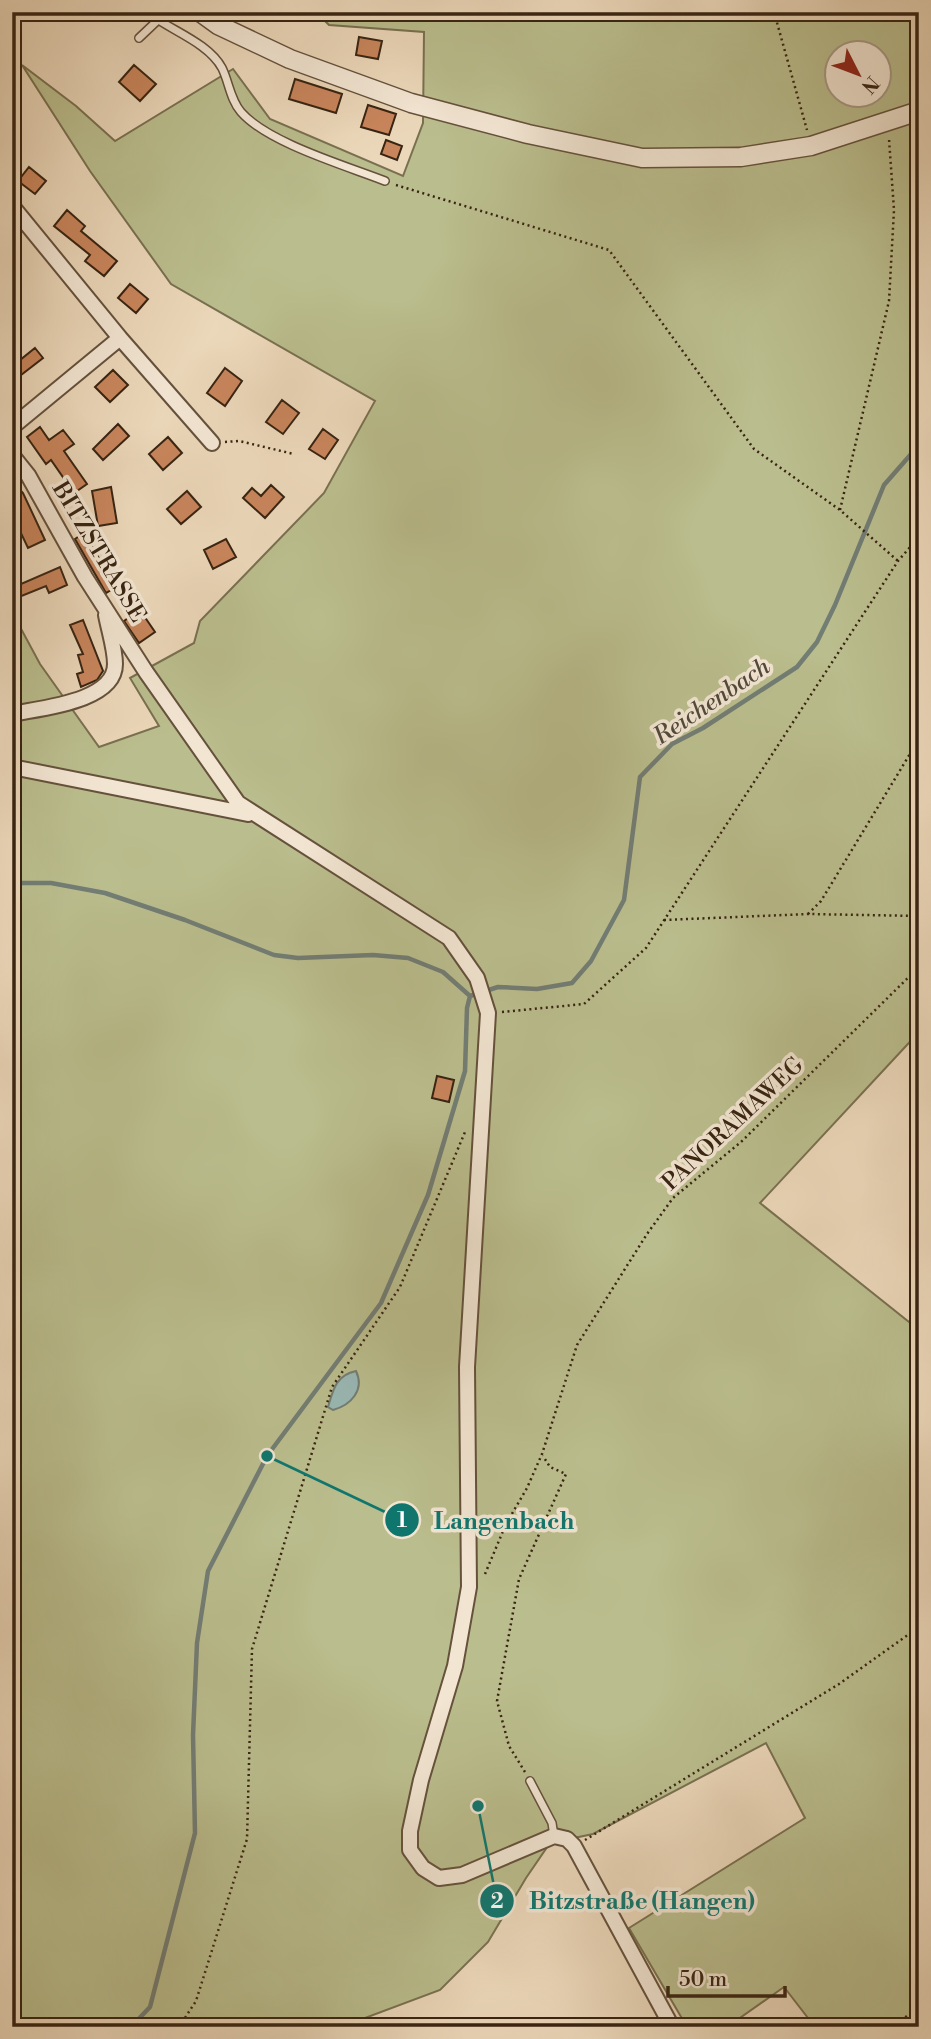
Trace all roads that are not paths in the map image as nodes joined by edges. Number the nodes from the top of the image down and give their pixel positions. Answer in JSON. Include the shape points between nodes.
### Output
{"nodes":[{"id":1,"x":152,"y":12,"type":"edge"},
{"id":2,"x":200,"y":12,"type":"edge"},
{"id":3,"x":158,"y":20,"type":"junction"},
{"id":4,"x":139,"y":38,"type":"dead end"},
{"id":5,"x":919,"y":111,"type":"edge"},
{"id":6,"x":385,"y":181,"type":"road end"},
{"id":7,"x":12,"y":206,"type":"edge"},
{"id":8,"x":120,"y":338,"type":"junction"},
{"id":9,"x":12,"y":427,"type":"edge"},
{"id":10,"x":212,"y":443,"type":"road end"},
{"id":11,"x":12,"y":455,"type":"edge"},
{"id":12,"x":104,"y":607,"type":"junction"},
{"id":13,"x":12,"y":714,"type":"edge"},
{"id":14,"x":12,"y":767,"type":"edge"},
{"id":15,"x":258,"y":816,"type":"junction"},
{"id":16,"x":530,"y":1781,"type":"road end"},
{"id":17,"x":554,"y":1836,"type":"junction"},
{"id":18,"x":672,"y":2027,"type":"edge"}],
"edges":[{"from":1,"to":3,"type":"lane"},
{"from":2,"to":5,"type":"street","via":[[290,59],[411,103],[642,158],[741,157],[811,146]]},
{"from":3,"to":4,"type":"lane"},
{"from":3,"to":6,"type":"lane","via":[[209,53],[222,67],[241,112],[265,130]]},
{"from":7,"to":8,"type":"street"},
{"from":8,"to":9,"type":"street"},
{"from":8,"to":10,"type":"street"},
{"from":11,"to":12,"type":"street","name":"BITZSTRASSE"},
{"from":12,"to":13,"type":"street","via":[[116,666],[110,681],[91,696]]},
{"from":12,"to":15,"type":"street","name":"BITZSTRASSE","via":[[238,803]]},
{"from":14,"to":15,"type":"street"},
{"from":15,"to":17,"type":"street","via":[[449,938],[477,978],[488,1011],[467,1367],[469,1587],[455,1666],[421,1780],[410,1850],[423,1868],[439,1878],[462,1875]]},
{"from":16,"to":17,"type":"lane","via":[[552,1822]]},
{"from":17,"to":18,"type":"street","via":[[574,1846]]}]}
